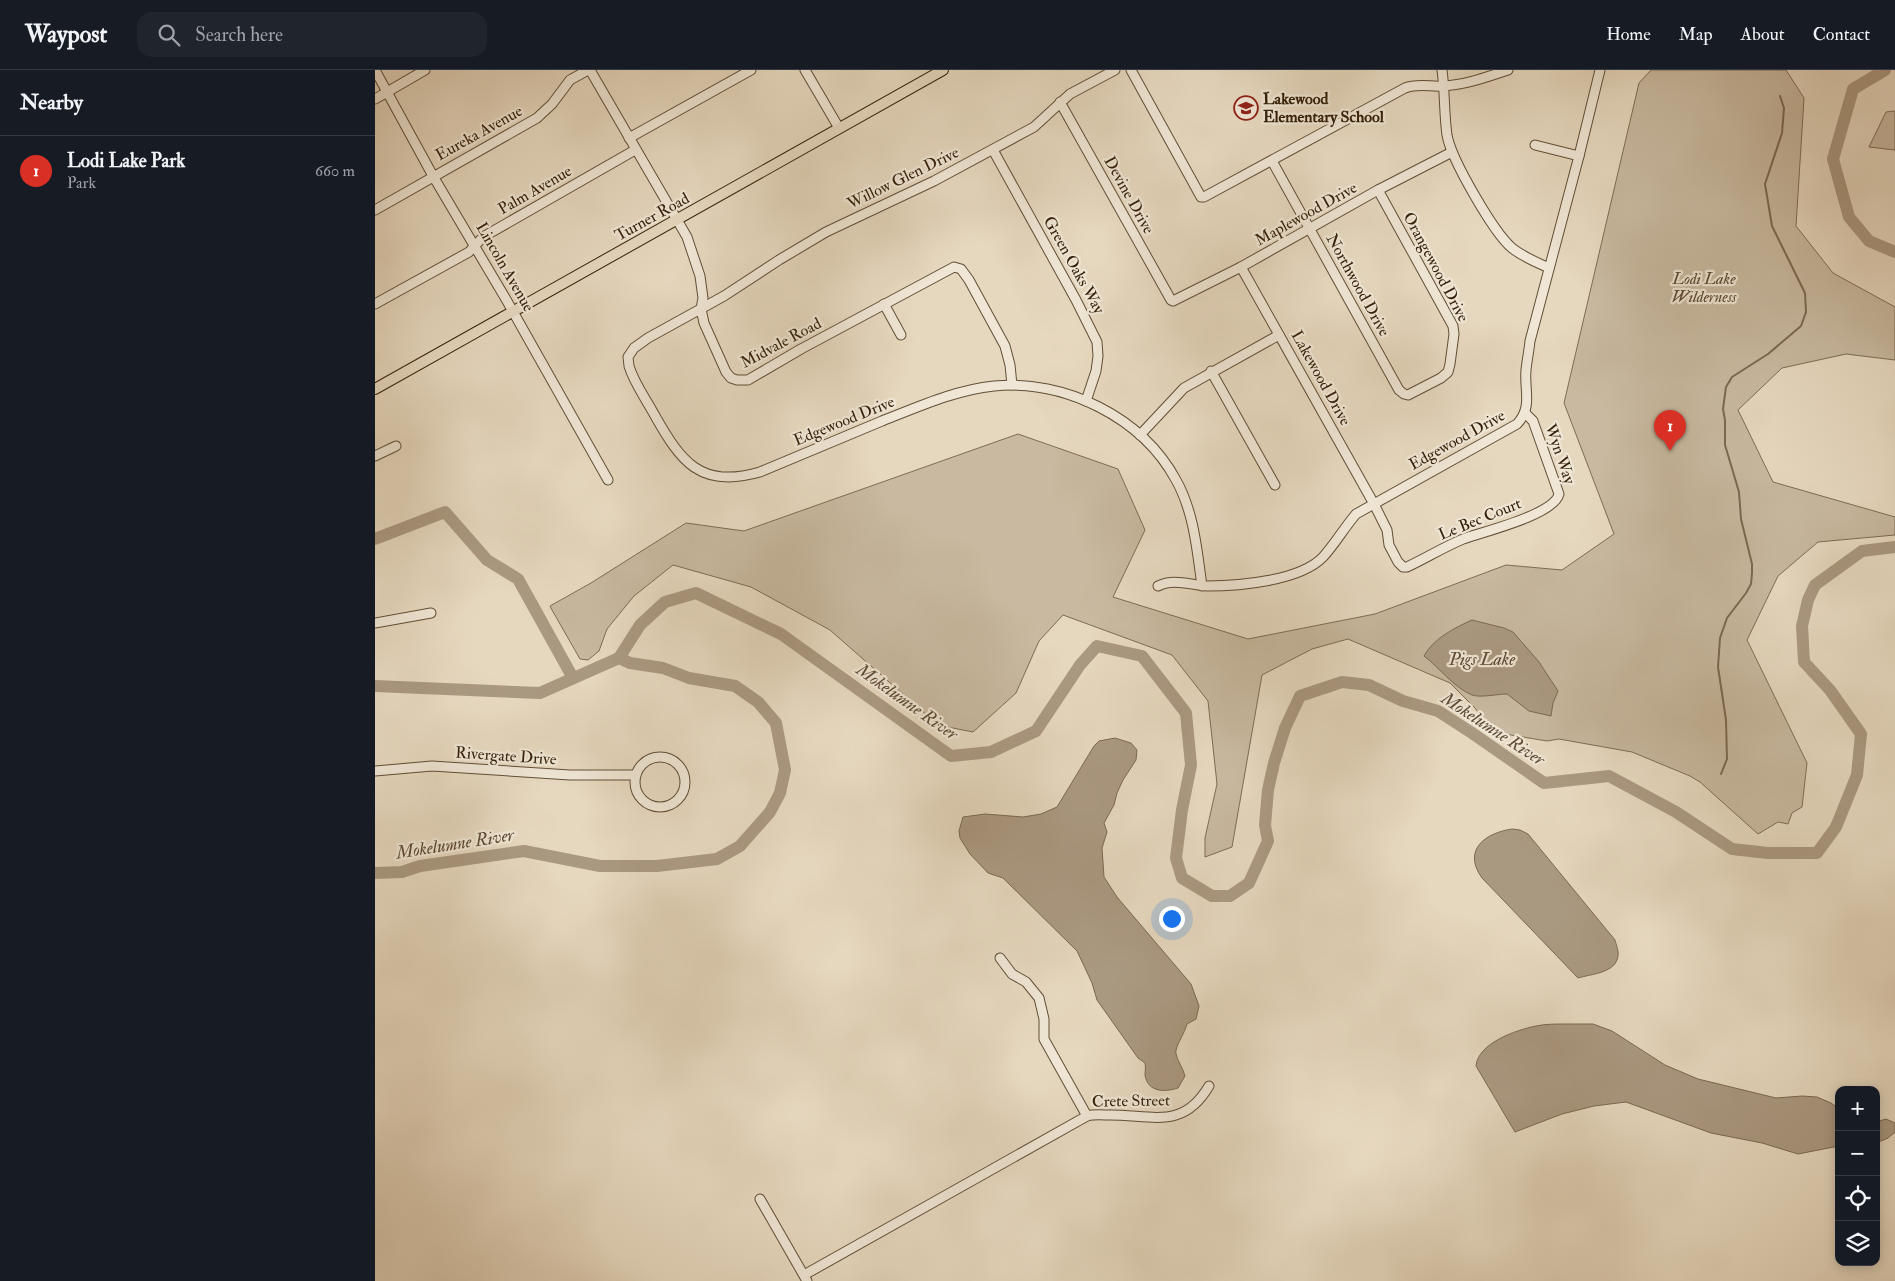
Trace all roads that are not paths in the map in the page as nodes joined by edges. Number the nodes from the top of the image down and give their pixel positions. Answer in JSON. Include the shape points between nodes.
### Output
{"nodes":[{"id":1,"x":375,"y":70,"type":"edge"},
{"id":2,"x":425,"y":70,"type":"edge"},
{"id":3,"x":589,"y":70,"type":"edge"},
{"id":4,"x":751,"y":70,"type":"edge"},
{"id":5,"x":805,"y":70,"type":"edge"},
{"id":6,"x":943,"y":70,"type":"edge"},
{"id":7,"x":1115,"y":70,"type":"edge"},
{"id":8,"x":1131,"y":70,"type":"edge"},
{"id":9,"x":1442,"y":70,"type":"edge"},
{"id":10,"x":1508,"y":70,"type":"edge"},
{"id":11,"x":1600,"y":70,"type":"edge"},
{"id":12,"x":1444,"y":86,"type":"junction"},
{"id":13,"x":387,"y":92,"type":"junction"},
{"id":14,"x":375,"y":99,"type":"edge"},
{"id":15,"x":1060,"y":102,"type":"junction"},
{"id":16,"x":839,"y":128,"type":"junction"},
{"id":17,"x":629,"y":138,"type":"junction"},
{"id":18,"x":1535,"y":145,"type":"dead end"},
{"id":19,"x":635,"y":150,"type":"junction"},
{"id":20,"x":993,"y":150,"type":"junction"},
{"id":21,"x":1452,"y":152,"type":"junction"},
{"id":22,"x":1579,"y":156,"type":"junction"},
{"id":23,"x":1273,"y":161,"type":"junction"},
{"id":24,"x":433,"y":176,"type":"junction"},
{"id":25,"x":1378,"y":190,"type":"junction"},
{"id":26,"x":375,"y":210,"type":"edge"},
{"id":27,"x":676,"y":221,"type":"junction"},
{"id":28,"x":1310,"y":229,"type":"junction"},
{"id":29,"x":475,"y":245,"type":"junction"},
{"id":30,"x":1241,"y":267,"type":"junction"},
{"id":31,"x":1549,"y":268,"type":"junction"},
{"id":32,"x":1173,"y":302,"type":"joint"},
{"id":33,"x":375,"y":304,"type":"edge"},
{"id":34,"x":884,"y":304,"type":"junction"},
{"id":35,"x":701,"y":309,"type":"junction"},
{"id":36,"x":513,"y":311,"type":"junction"},
{"id":37,"x":901,"y":335,"type":"dead end"},
{"id":38,"x":1279,"y":335,"type":"junction"},
{"id":39,"x":1211,"y":371,"type":"junction"},
{"id":40,"x":1011,"y":385,"type":"junction"},
{"id":41,"x":375,"y":389,"type":"edge"},
{"id":42,"x":1406,"y":396,"type":"joint"},
{"id":43,"x":1086,"y":401,"type":"junction"},
{"id":44,"x":1525,"y":414,"type":"junction"},
{"id":45,"x":1140,"y":435,"type":"junction"},
{"id":46,"x":395,"y":446,"type":"dead end"},
{"id":47,"x":375,"y":456,"type":"edge"},
{"id":48,"x":608,"y":480,"type":"dead end"},
{"id":49,"x":1275,"y":485,"type":"dead end"},
{"id":50,"x":1373,"y":504,"type":"junction"},
{"id":51,"x":1551,"y":504,"type":"joint"},
{"id":52,"x":1158,"y":586,"type":"dead end"},
{"id":53,"x":1202,"y":586,"type":"junction"},
{"id":54,"x":431,"y":613,"type":"dead end"},
{"id":55,"x":375,"y":623,"type":"edge"},
{"id":56,"x":375,"y":771,"type":"edge"},
{"id":57,"x":636,"y":775,"type":"junction"},
{"id":58,"x":1000,"y":958,"type":"dead end"},
{"id":59,"x":1209,"y":1086,"type":"dead end"},
{"id":60,"x":1087,"y":1116,"type":"junction"},
{"id":61,"x":760,"y":1199,"type":"dead end"},
{"id":62,"x":805,"y":1278,"type":"edge"}],
"edges":[{"from":1,"to":13,"type":"street","name":"Lincoln Avenue"},
{"from":2,"to":13,"type":"street"},
{"from":3,"to":17,"type":"street"},
{"from":3,"to":24,"type":"street","name":"Eureka Avenue","via":[[570,80],[549,109],[537,118]]},
{"from":4,"to":17,"type":"street"},
{"from":5,"to":16,"type":"street"},
{"from":6,"to":16,"type":"main road","name":"Turner Road"},
{"from":7,"to":15,"type":"street","name":"Willow Glen Drive"},
{"from":8,"to":23,"type":"street","via":[[1201,197]]},
{"from":9,"to":12,"type":"street"},
{"from":10,"to":12,"type":"street"},
{"from":11,"to":22,"type":"street","name":"Edgewood Drive"},
{"from":12,"to":21,"type":"street","via":[[1447,137]]},
{"from":12,"to":23,"type":"street","via":[[1419,84],[1405,88]]},
{"from":13,"to":14,"type":"street"},
{"from":13,"to":24,"type":"street","name":"Lincoln Avenue"},
{"from":15,"to":20,"type":"street","name":"Willow Glen Drive","via":[[1034,127]]},
{"from":15,"to":32,"type":"street","name":"Devine Drive"},
{"from":16,"to":27,"type":"main road","name":"Turner Road"},
{"from":17,"to":19,"type":"street"},
{"from":18,"to":22,"type":"street"},
{"from":19,"to":27,"type":"street"},
{"from":19,"to":29,"type":"street","name":"Palm Avenue","via":[[483,237]]},
{"from":20,"to":35,"type":"street","name":"Willow Glen Drive","via":[[826,232]]},
{"from":20,"to":43,"type":"street","name":"Green Oaks Way","via":[[1097,342],[1096,371]]},
{"from":21,"to":25,"type":"street","name":"Maplewood Drive"},
{"from":21,"to":31,"type":"street","via":[[1503,239],[1527,258]]},
{"from":22,"to":31,"type":"street","name":"Edgewood Drive"},
{"from":23,"to":28,"type":"street","name":"Northwood Drive"},
{"from":24,"to":26,"type":"street","name":"Eureka Avenue"},
{"from":24,"to":29,"type":"street","name":"Lincoln Avenue"},
{"from":25,"to":28,"type":"street","name":"Maplewood Drive"},
{"from":25,"to":42,"type":"street","name":"Orangewood Drive","via":[[1453,326],[1447,372]]},
{"from":27,"to":35,"type":"street","via":[[687,238],[700,276]]},
{"from":27,"to":36,"type":"main road","name":"Turner Road"},
{"from":28,"to":30,"type":"street","name":"Maplewood Drive"},
{"from":28,"to":42,"type":"street","name":"Northwood Drive","via":[[1399,390]]},
{"from":29,"to":33,"type":"street","name":"Palm Avenue","via":[[469,252]]},
{"from":29,"to":36,"type":"street","name":"Lincoln Avenue"},
{"from":30,"to":32,"type":"street","name":"Maplewood Drive"},
{"from":30,"to":38,"type":"street","name":"Lakewood Drive"},
{"from":31,"to":44,"type":"street","name":"Edgewood Drive","via":[[1530,341]]},
{"from":34,"to":35,"type":"street","name":"Midvale Road","via":[[742,381],[731,378],[726,372]]},
{"from":34,"to":37,"type":"street"},
{"from":34,"to":40,"type":"street","name":"Midvale Road","via":[[949,268],[961,269],[1008,354]]},
{"from":35,"to":40,"type":"street","name":"Edgewood Drive","via":[[648,338],[634,348],[628,358],[629,366],[682,458],[689,465],[715,476],[745,476],[760,472],[926,404],[974,390]]},
{"from":36,"to":41,"type":"main road","name":"Turner Road"},
{"from":36,"to":48,"type":"street","name":"Lincoln Avenue"},
{"from":38,"to":39,"type":"street"},
{"from":38,"to":50,"type":"street","name":"Lakewood Drive"},
{"from":39,"to":45,"type":"street","via":[[1184,388]]},
{"from":39,"to":49,"type":"street"},
{"from":40,"to":43,"type":"street","name":"Edgewood Drive","via":[[1035,387]]},
{"from":43,"to":45,"type":"street","name":"Edgewood Drive"},
{"from":44,"to":50,"type":"street","name":"Edgewood Drive","via":[[1517,424]]},
{"from":44,"to":51,"type":"street","name":"Wyn Way","via":[[1533,421],[1559,494]]},
{"from":45,"to":53,"type":"street","name":"Edgewood Drive","via":[[1164,460],[1187,505],[1197,542]]},
{"from":46,"to":47,"type":"street"},
{"from":50,"to":51,"type":"street","name":"Le Bec Court","via":[[1387,530],[1389,545],[1403,567],[1462,540],[1509,525]]},
{"from":50,"to":53,"type":"street","name":"Edgewood Drive","via":[[1356,514],[1323,556],[1300,572],[1224,586]]},
{"from":52,"to":53,"type":"street","name":"Edgewood Drive","via":[[1173,581]]},
{"from":54,"to":55,"type":"street"},
{"from":56,"to":57,"type":"street","name":"Rivergate Drive","via":[[431,766],[570,775]]},
{"from":57,"to":57,"type":"street","via":[[637,792],[643,800],[662,807],[678,798],[685,780],[677,764],[661,757],[644,762]]},
{"from":58,"to":60,"type":"street","via":[[1012,974],[1026,982],[1039,998],[1044,1018],[1044,1039]]},
{"from":59,"to":60,"type":"street","name":"Crete Street","via":[[1192,1107],[1179,1115],[1166,1118]]},
{"from":60,"to":62,"type":"street","name":"Crete Street"},
{"from":61,"to":62,"type":"street"}]}
